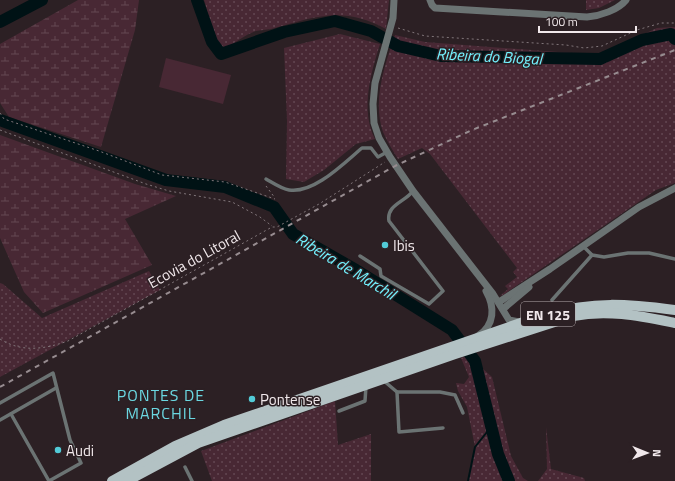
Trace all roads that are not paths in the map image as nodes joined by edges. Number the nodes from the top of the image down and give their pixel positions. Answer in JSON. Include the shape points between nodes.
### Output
{"nodes":[{"id":1,"x":394,"y":0,"type":"edge"},
{"id":2,"x":430,"y":0,"type":"edge"},
{"id":3,"x":626,"y":0,"type":"edge"},
{"id":4,"x":388,"y":155,"type":"junction"},
{"id":5,"x":266,"y":179,"type":"dead end"},
{"id":6,"x":675,"y":188,"type":"edge"},
{"id":7,"x":413,"y":191,"type":"junction"},
{"id":8,"x":583,"y":246,"type":"junction"},
{"id":9,"x":592,"y":255,"type":"junction"},
{"id":10,"x":360,"y":256,"type":"dead end"},
{"id":11,"x":675,"y":259,"type":"edge"},
{"id":12,"x":550,"y":269,"type":"junction"},
{"id":13,"x":476,"y":274,"type":"junction"},
{"id":14,"x":552,"y":300,"type":"dead end"},
{"id":15,"x":499,"y":302,"type":"junction"},
{"id":16,"x":503,"y":309,"type":"junction"},
{"id":17,"x":675,"y":310,"type":"edge"},
{"id":18,"x":521,"y":323,"type":"junction"},
{"id":19,"x":675,"y":323,"type":"edge"},
{"id":20,"x":474,"y":343,"type":"junction"},
{"id":21,"x":454,"y":350,"type":"junction"},
{"id":22,"x":382,"y":379,"type":"junction"},
{"id":23,"x":366,"y":385,"type":"junction"},
{"id":24,"x":56,"y":388,"type":"junction"},
{"id":25,"x":397,"y":392,"type":"junction"},
{"id":26,"x":0,"y":403,"type":"edge"},
{"id":27,"x":339,"y":411,"type":"dead end"},
{"id":28,"x":463,"y":412,"type":"dead end"},
{"id":29,"x":11,"y":414,"type":"junction"},
{"id":30,"x":0,"y":420,"type":"edge"},
{"id":31,"x":443,"y":428,"type":"dead end"},
{"id":32,"x":185,"y":467,"type":"dead end"},
{"id":33,"x":49,"y":481,"type":"edge"},
{"id":34,"x":112,"y":481,"type":"edge"},
{"id":35,"x":127,"y":481,"type":"edge"},
{"id":36,"x":192,"y":481,"type":"edge"}],
"edges":[{"from":1,"to":4,"type":"street","via":[[390,29],[376,77],[373,104],[374,123]]},
{"from":2,"to":3,"type":"street","via":[[435,8],[587,17],[605,13]]},
{"from":4,"to":5,"type":"lane","via":[[378,157],[371,148],[362,148],[316,184],[300,190],[288,190]]},
{"from":4,"to":7,"type":"street"},
{"from":6,"to":8,"type":"street","via":[[639,207]]},
{"from":7,"to":10,"type":"lane","via":[[391,209],[388,214],[390,221],[443,291],[429,304],[381,276],[380,269]]},
{"from":7,"to":13,"type":"street"},
{"from":8,"to":9,"type":"lane"},
{"from":8,"to":12,"type":"street"},
{"from":9,"to":11,"type":"lane","via":[[604,257],[649,253]]},
{"from":9,"to":14,"type":"lane"},
{"from":12,"to":15,"type":"street"},
{"from":12,"to":16,"type":"street"},
{"from":13,"to":15,"type":"street"},
{"from":13,"to":20,"type":"street","via":[[490,297],[493,315],[488,327]]},
{"from":15,"to":16,"type":"street"},
{"from":16,"to":18,"type":"street","via":[[508,320]]},
{"from":17,"to":18,"type":"main road","number":"EN 125","via":[[626,304],[590,304]]},
{"from":18,"to":20,"type":"main road","number":"EN 125"},
{"from":19,"to":20,"type":"main road","via":[[622,313],[591,312]]},
{"from":20,"to":21,"type":"main road"},
{"from":21,"to":22,"type":"main road"},
{"from":21,"to":34,"type":"main road","via":[[197,436]]},
{"from":22,"to":23,"type":"main road"},
{"from":22,"to":25,"type":"lane"},
{"from":23,"to":27,"type":"lane","via":[[364,401]]},
{"from":23,"to":35,"type":"main road","via":[[198,443]]},
{"from":24,"to":26,"type":"lane","via":[[52,373]]},
{"from":24,"to":29,"type":"lane"},
{"from":24,"to":33,"type":"lane","via":[[70,440],[81,463]]},
{"from":25,"to":28,"type":"lane","via":[[455,394]]},
{"from":25,"to":31,"type":"lane","via":[[399,432]]},
{"from":29,"to":30,"type":"lane"},
{"from":29,"to":33,"type":"lane"},
{"from":32,"to":36,"type":"lane"}]}
